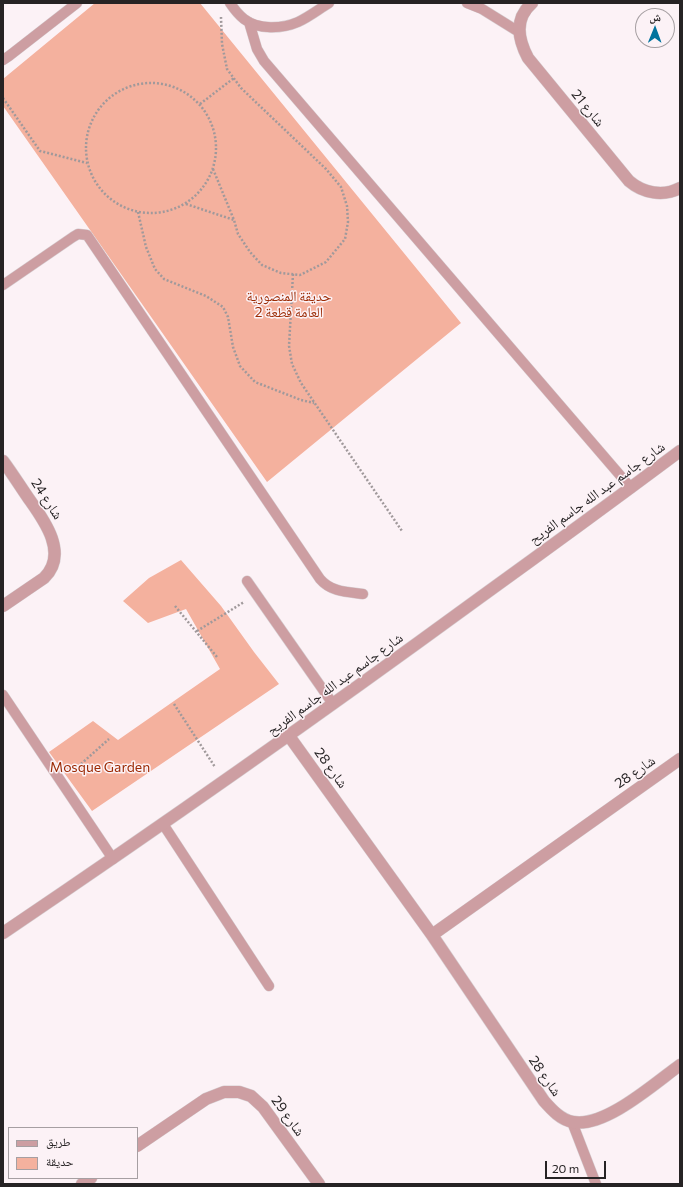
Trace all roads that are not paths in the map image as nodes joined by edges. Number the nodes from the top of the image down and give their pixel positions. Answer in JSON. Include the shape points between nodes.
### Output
{"nodes":[{"id":1,"x":77,"y":3,"type":"edge"},
{"id":2,"x":230,"y":3,"type":"edge"},
{"id":3,"x":329,"y":3,"type":"edge"},
{"id":4,"x":467,"y":3,"type":"edge"},
{"id":5,"x":532,"y":3,"type":"edge"},
{"id":6,"x":248,"y":22,"type":"junction"},
{"id":7,"x":520,"y":32,"type":"junction"},
{"id":8,"x":3,"y":60,"type":"edge"},
{"id":9,"x":680,"y":188,"type":"edge"},
{"id":10,"x":3,"y":285,"type":"edge"},
{"id":11,"x":680,"y":451,"type":"edge"},
{"id":12,"x":3,"y":461,"type":"edge"},
{"id":13,"x":631,"y":488,"type":"junction"},
{"id":14,"x":247,"y":581,"type":"dead end"},
{"id":15,"x":363,"y":594,"type":"dead end"},
{"id":16,"x":3,"y":606,"type":"edge"},
{"id":17,"x":3,"y":695,"type":"edge"},
{"id":18,"x":333,"y":704,"type":"junction"},
{"id":19,"x":289,"y":736,"type":"junction"},
{"id":20,"x":680,"y":759,"type":"edge"},
{"id":21,"x":163,"y":824,"type":"junction"},
{"id":22,"x":113,"y":859,"type":"junction"},
{"id":23,"x":3,"y":933,"type":"edge"},
{"id":24,"x":432,"y":935,"type":"junction"},
{"id":25,"x":269,"y":986,"type":"dead end"},
{"id":26,"x":680,"y":1065,"type":"edge"},
{"id":27,"x":572,"y":1122,"type":"junction"},
{"id":28,"x":138,"y":1145,"type":"edge"},
{"id":29,"x":319,"y":1184,"type":"edge"},
{"id":30,"x":596,"y":1184,"type":"edge"}],
"edges":[{"from":1,"to":8,"type":"lane"},
{"from":2,"to":6,"type":"lane"},
{"from":3,"to":6,"type":"lane","via":[[298,22],[286,26],[264,27]]},
{"from":4,"to":7,"type":"lane"},
{"from":5,"to":7,"type":"street","name":"شارع 21","via":[[522,16]]},
{"from":6,"to":13,"type":"lane","via":[[264,61]]},
{"from":7,"to":9,"type":"street","name":"شارع 21","via":[[528,58],[629,181],[648,192],[666,193]]},
{"from":10,"to":15,"type":"lane","via":[[73,237],[78,234],[86,235],[320,579],[334,589]]},
{"from":11,"to":13,"type":"street","name":"شارع جاسم عبد الله جاسم الفريح"},
{"from":12,"to":16,"type":"street","name":"شارع 24","via":[[46,523],[53,541],[54,557],[49,574]]},
{"from":13,"to":18,"type":"street","name":"شارع جاسم عبد الله جاسم الفريح"},
{"from":14,"to":18,"type":"lane"},
{"from":17,"to":22,"type":"lane"},
{"from":18,"to":19,"type":"street","name":"شارع جاسم عبد الله جاسم الفريح"},
{"from":19,"to":21,"type":"street","name":"شارع جاسم عبد الله جاسم الفريح"},
{"from":19,"to":24,"type":"street","name":"شارع 28"},
{"from":20,"to":24,"type":"street","name":"شارع 28"},
{"from":21,"to":22,"type":"street","name":"شارع جاسم عبد الله جاسم الفريح"},
{"from":21,"to":25,"type":"lane"},
{"from":22,"to":23,"type":"street","name":"شارع جاسم عبد الله جاسم الفريح"},
{"from":24,"to":27,"type":"street","name":"شارع 28","via":[[544,1101],[557,1115]]},
{"from":26,"to":27,"type":"street","via":[[610,1114],[590,1122]]},
{"from":27,"to":30,"type":"lane"},
{"from":28,"to":29,"type":"street","name":"شارع 29","via":[[206,1099],[224,1092],[239,1092],[252,1096],[263,1107]]}]}
